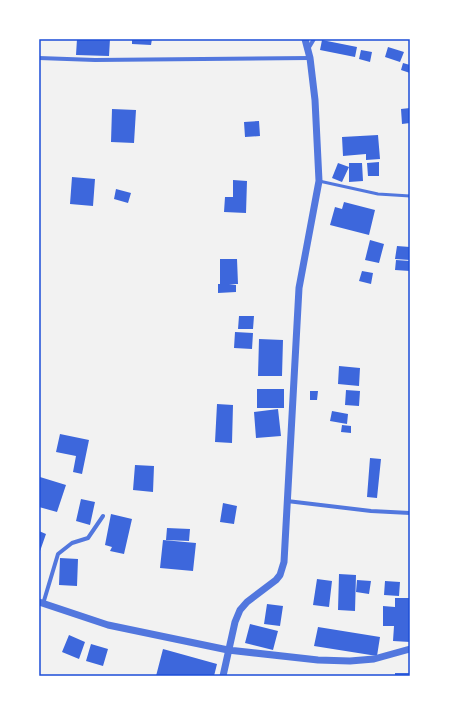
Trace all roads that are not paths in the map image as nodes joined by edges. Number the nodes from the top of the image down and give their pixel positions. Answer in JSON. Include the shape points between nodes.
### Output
{"nodes":[{"id":1,"x":305,"y":39,"type":"edge"},
{"id":2,"x":314,"y":39,"type":"edge"},
{"id":3,"x":308,"y":50,"type":"junction"},
{"id":4,"x":39,"y":58,"type":"edge"},
{"id":5,"x":310,"y":58,"type":"junction"},
{"id":6,"x":319,"y":181,"type":"junction"},
{"id":7,"x":410,"y":196,"type":"edge"},
{"id":8,"x":287,"y":501,"type":"junction"},
{"id":9,"x":410,"y":513,"type":"edge"},
{"id":10,"x":102,"y":516,"type":"dead end"},
{"id":11,"x":41,"y":603,"type":"edge"},
{"id":12,"x":410,"y":649,"type":"edge"},
{"id":13,"x":228,"y":650,"type":"junction"},
{"id":14,"x":223,"y":676,"type":"edge"}],
"edges":[{"from":1,"to":3,"type":"street"},
{"from":2,"to":3,"type":"street"},
{"from":3,"to":5,"type":"street"},
{"from":4,"to":5,"type":"street"},
{"from":5,"to":6,"type":"street"},
{"from":6,"to":7,"type":"lane","via":[[378,194]]},
{"from":6,"to":8,"type":"street","via":[[299,288]]},
{"from":8,"to":9,"type":"street"},
{"from":8,"to":13,"type":"street","via":[[283,568],[276,580],[240,610]]},
{"from":10,"to":11,"type":"street","via":[[88,538],[72,543],[58,554]]},
{"from":11,"to":13,"type":"street","via":[[108,625]]},
{"from":12,"to":13,"type":"street","via":[[374,660],[350,661]]},
{"from":13,"to":14,"type":"street"}]}
